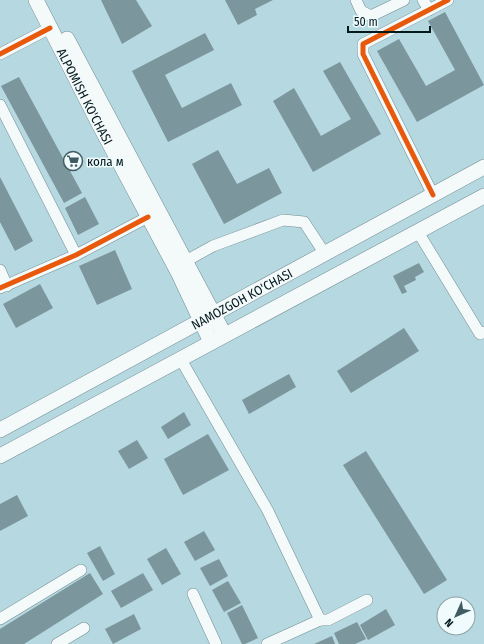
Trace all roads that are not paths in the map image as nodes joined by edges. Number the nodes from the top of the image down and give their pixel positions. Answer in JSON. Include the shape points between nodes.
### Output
{"nodes":[{"id":1,"x":36,"y":0,"type":"edge"},
{"id":2,"x":46,"y":0,"type":"edge"},
{"id":3,"x":356,"y":0,"type":"edge"},
{"id":4,"x":404,"y":0,"type":"edge"},
{"id":5,"x":423,"y":0,"type":"edge"},
{"id":6,"x":448,"y":0,"type":"edge"},
{"id":7,"x":429,"y":10,"type":"junction"},
{"id":8,"x":50,"y":28,"type":"junction"},
{"id":9,"x":0,"y":54,"type":"edge"},
{"id":10,"x":0,"y":105,"type":"edge"},
{"id":11,"x":484,"y":167,"type":"edge"},
{"id":12,"x":433,"y":195,"type":"junction"},
{"id":13,"x":484,"y":196,"type":"edge"},
{"id":14,"x":148,"y":217,"type":"junction"},
{"id":15,"x":418,"y":232,"type":"junction"},
{"id":16,"x":325,"y":254,"type":"junction"},
{"id":17,"x":76,"y":255,"type":"junction"},
{"id":18,"x":184,"y":262,"type":"junction"},
{"id":19,"x":0,"y":270,"type":"edge"},
{"id":20,"x":4,"y":287,"type":"edge"},
{"id":21,"x":206,"y":318,"type":"junction"},
{"id":22,"x":484,"y":332,"type":"edge"},
{"id":23,"x":224,"y":334,"type":"junction"},
{"id":24,"x":211,"y":342,"type":"junction"},
{"id":25,"x":180,"y":358,"type":"junction"},
{"id":26,"x":0,"y":430,"type":"edge"},
{"id":27,"x":0,"y":456,"type":"edge"},
{"id":28,"x":81,"y":570,"type":"dead end"},
{"id":29,"x":193,"y":594,"type":"dead end"},
{"id":30,"x":367,"y":600,"type":"dead end"},
{"id":31,"x":0,"y":619,"type":"edge"},
{"id":32,"x":320,"y":620,"type":"junction"},
{"id":33,"x":84,"y":628,"type":"dead end"},
{"id":34,"x":57,"y":644,"type":"edge"},
{"id":35,"x":216,"y":644,"type":"edge"},
{"id":36,"x":268,"y":644,"type":"edge"}],
"edges":[{"from":1,"to":8,"type":"main road","name":"ALPOMISH KO'CHASI"},
{"from":2,"to":18,"type":"main road"},
{"from":3,"to":4,"type":"street","via":[[361,11],[371,16]]},
{"from":5,"to":7,"type":"street"},
{"from":6,"to":7,"type":"street"},
{"from":7,"to":12,"type":"street","via":[[363,44],[363,54]]},
{"from":8,"to":9,"type":"street"},
{"from":8,"to":14,"type":"main road","name":"ALPOMISH KO'CHASI"},
{"from":10,"to":17,"type":"street"},
{"from":11,"to":12,"type":"main road","name":"NAMOZGOH KO'CHASI"},
{"from":12,"to":16,"type":"main road","name":"NAMOZGOH KO'CHASI"},
{"from":13,"to":15,"type":"main road","name":"NAMOZGOH KO'CHASI"},
{"from":14,"to":17,"type":"street"},
{"from":14,"to":21,"type":"main road","name":"ALPOMISH KO'CHASI"},
{"from":15,"to":22,"type":"street","via":[[480,334]]},
{"from":15,"to":23,"type":"main road","name":"NAMOZGOH KO'CHASI"},
{"from":16,"to":18,"type":"street","via":[[304,222],[283,220],[213,246]]},
{"from":16,"to":21,"type":"main road","name":"NAMOZGOH KO'CHASI"},
{"from":17,"to":20,"type":"street"},
{"from":18,"to":21,"type":"main road"},
{"from":19,"to":20,"type":"street"},
{"from":21,"to":23,"type":"main road"},
{"from":21,"to":24,"type":"main road","name":"ALPOMISH KO'CHASI"},
{"from":21,"to":26,"type":"main road","name":"NAMOZGOH KO'CHASI"},
{"from":23,"to":24,"type":"main road","name":"NAMOZGOH KO'CHASI"},
{"from":24,"to":25,"type":"main road","name":"NAMOZGOH KO'CHASI"},
{"from":25,"to":27,"type":"main road","name":"NAMOZGOH KO'CHASI"},
{"from":25,"to":32,"type":"street","via":[[268,511]]},
{"from":28,"to":31,"type":"street"},
{"from":29,"to":35,"type":"street"},
{"from":30,"to":32,"type":"street","via":[[328,620]]},
{"from":32,"to":36,"type":"street"},
{"from":33,"to":34,"type":"street"}]}
